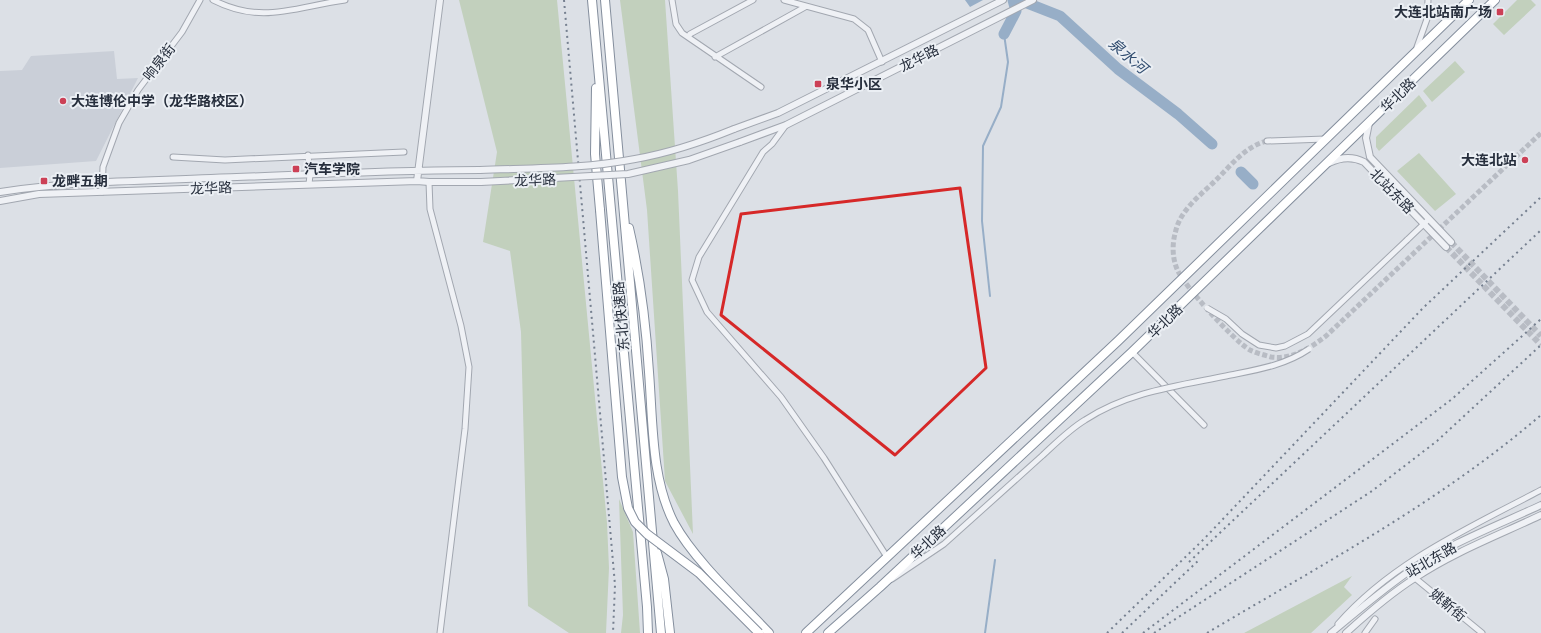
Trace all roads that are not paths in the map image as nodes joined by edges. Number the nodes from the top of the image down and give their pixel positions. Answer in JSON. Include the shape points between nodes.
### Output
{"nodes":[{"id":1,"x":200,"y":0,"type":"edge"},
{"id":2,"x":213,"y":0,"type":"edge"},
{"id":3,"x":345,"y":0,"type":"edge"},
{"id":4,"x":440,"y":0,"type":"edge"},
{"id":5,"x":592,"y":0,"type":"edge"},
{"id":6,"x":605,"y":0,"type":"edge"},
{"id":7,"x":672,"y":0,"type":"edge"},
{"id":8,"x":752,"y":0,"type":"edge"},
{"id":9,"x":784,"y":0,"type":"edge"},
{"id":10,"x":1003,"y":0,"type":"edge"},
{"id":11,"x":1033,"y":0,"type":"edge"},
{"id":12,"x":1428,"y":0,"type":"edge"},
{"id":13,"x":1469,"y":0,"type":"edge"},
{"id":14,"x":1495,"y":0,"type":"edge"},
{"id":15,"x":806,"y":7,"type":"junction"},
{"id":16,"x":688,"y":37,"type":"junction"},
{"id":17,"x":1415,"y":52,"type":"junction"},
{"id":18,"x":716,"y":57,"type":"junction"},
{"id":19,"x":597,"y":59,"type":"junction"},
{"id":20,"x":882,"y":62,"type":"junction"},
{"id":21,"x":761,"y":87,"type":"dead end"},
{"id":22,"x":1370,"y":123,"type":"junction"},
{"id":23,"x":786,"y":125,"type":"junction"},
{"id":24,"x":1326,"y":139,"type":"junction"},
{"id":25,"x":1267,"y":141,"type":"tunnel mouth"},
{"id":26,"x":404,"y":152,"type":"dead end"},
{"id":27,"x":308,"y":155,"type":"junction"},
{"id":28,"x":173,"y":157,"type":"dead end"},
{"id":29,"x":1328,"y":163,"type":"junction"},
{"id":30,"x":419,"y":170,"type":"junction"},
{"id":31,"x":310,"y":174,"type":"junction"},
{"id":32,"x":417,"y":180,"type":"junction"},
{"id":33,"x":102,"y":182,"type":"junction"},
{"id":34,"x":429,"y":182,"type":"junction"},
{"id":35,"x":309,"y":184,"type":"junction"},
{"id":36,"x":0,"y":192,"type":"edge"},
{"id":37,"x":102,"y":192,"type":"junction"},
{"id":38,"x":622,"y":200,"type":"junction"},
{"id":39,"x":0,"y":201,"type":"edge"},
{"id":40,"x":1427,"y":222,"type":"junction"},
{"id":41,"x":1448,"y":244,"type":"tunnel mouth"},
{"id":42,"x":1207,"y":308,"type":"dead end"},
{"id":43,"x":1309,"y":349,"type":"dead end"},
{"id":44,"x":1132,"y":352,"type":"junction"},
{"id":45,"x":1204,"y":425,"type":"dead end"},
{"id":46,"x":1541,"y":490,"type":"edge"},
{"id":47,"x":1541,"y":505,"type":"edge"},
{"id":48,"x":1541,"y":515,"type":"edge"},
{"id":49,"x":652,"y":538,"type":"junction"},
{"id":50,"x":887,"y":557,"type":"junction"},
{"id":51,"x":1415,"y":578,"type":"junction"},
{"id":52,"x":880,"y":587,"type":"junction"},
{"id":53,"x":1375,"y":618,"type":"dead end"},
{"id":54,"x":830,"y":631,"type":"edge"},
{"id":55,"x":440,"y":633,"type":"edge"},
{"id":56,"x":648,"y":633,"type":"edge"},
{"id":57,"x":661,"y":633,"type":"edge"},
{"id":58,"x":670,"y":633,"type":"edge"},
{"id":59,"x":759,"y":633,"type":"edge"},
{"id":60,"x":769,"y":633,"type":"edge"},
{"id":61,"x":806,"y":633,"type":"edge"},
{"id":62,"x":1331,"y":633,"type":"edge"},
{"id":63,"x":1346,"y":633,"type":"edge"},
{"id":64,"x":1366,"y":633,"type":"edge"},
{"id":65,"x":1482,"y":633,"type":"edge"}],
"edges":[{"from":1,"to":33,"type":"street","name":"响泉街","via":[[182,32],[138,90],[119,123],[102,166]]},
{"from":2,"to":3,"type":"street","via":[[227,7],[271,14]]},
{"from":4,"to":30,"type":"street"},
{"from":5,"to":19,"type":"highway","name":"东北快速路"},
{"from":6,"to":38,"type":"highway","name":"东北快速路"},
{"from":7,"to":16,"type":"street","via":[[676,24]]},
{"from":8,"to":16,"type":"street"},
{"from":9,"to":15,"type":"street"},
{"from":10,"to":20,"type":"street","name":"龙华路"},
{"from":11,"to":23,"type":"street","name":"龙华路"},
{"from":12,"to":17,"type":"street","via":[[1424,29]]},
{"from":13,"to":17,"type":"highway","name":"华北路"},
{"from":14,"to":22,"type":"highway","name":"华北路"},
{"from":15,"to":18,"type":"street"},
{"from":15,"to":20,"type":"street","via":[[854,19],[868,30]]},
{"from":16,"to":18,"type":"street"},
{"from":17,"to":24,"type":"highway","name":"华北路"},
{"from":18,"to":21,"type":"street"},
{"from":19,"to":56,"type":"highway","name":"东北快速路","via":[[648,607]]},
{"from":19,"to":59,"type":"highway","bridge":true,"via":[[594,134],[622,477],[628,508],[641,528],[699,573]]},
{"from":20,"to":30,"type":"street","name":"龙华路","bridge":true,"via":[[778,113],[680,148],[635,159],[592,165]]},
{"from":22,"to":29,"type":"highway","name":"华北路"},
{"from":22,"to":40,"type":"street","name":"北站东路","via":[[1366,138],[1370,157]]},
{"from":23,"to":34,"type":"street","name":"龙华路","bridge":true,"via":[[689,160],[628,174],[481,182]]},
{"from":23,"to":50,"type":"street","via":[[763,152],[699,257],[692,280],[707,312],[781,397],[824,458]]},
{"from":24,"to":25,"type":"street"},
{"from":24,"to":50,"type":"highway","name":"华北路","via":[[1120,340]]},
{"from":26,"to":27,"type":"street"},
{"from":27,"to":28,"type":"street","via":[[225,160]]},
{"from":27,"to":31,"type":"street"},
{"from":29,"to":40,"type":"street","name":"北站东路","via":[[1344,158],[1364,162]]},
{"from":29,"to":44,"type":"highway","name":"华北路"},
{"from":30,"to":31,"type":"street","name":"龙华路"},
{"from":30,"to":32,"type":"street"},
{"from":31,"to":33,"type":"street","name":"龙华路"},
{"from":31,"to":35,"type":"street"},
{"from":32,"to":34,"type":"street","name":"龙华路"},
{"from":32,"to":35,"type":"street","name":"龙华路"},
{"from":33,"to":36,"type":"street","name":"龙华路"},
{"from":33,"to":37,"type":"street","name":"响泉街"},
{"from":34,"to":55,"type":"street","via":[[430,209],[462,326],[469,367],[465,429]]},
{"from":35,"to":37,"type":"street","name":"龙华路"},
{"from":37,"to":39,"type":"street","name":"龙华路","via":[[39,194]]},
{"from":38,"to":49,"type":"highway","name":"东北快速路"},
{"from":38,"to":60,"type":"highway","via":[[643,298],[655,447],[664,500],[680,534]]},
{"from":40,"to":41,"type":"street","name":"北站东路"},
{"from":40,"to":42,"type":"street","bridge":true,"via":[[1308,334],[1286,346],[1276,348],[1259,345],[1226,319]]},
{"from":43,"to":52,"type":"street","bridge":true,"via":[[1276,365],[1122,400],[1084,420],[944,544]]},
{"from":44,"to":45,"type":"street"},
{"from":44,"to":52,"type":"highway","name":"华北路"},
{"from":46,"to":62,"type":"street","via":[[1447,540],[1408,564],[1381,583],[1346,615]]},
{"from":47,"to":62,"type":"street","name":"站北东路","via":[[1465,540],[1408,572]]},
{"from":48,"to":51,"type":"street","name":"站北东路"},
{"from":49,"to":57,"type":"highway","name":"东北快速路"},
{"from":49,"to":58,"type":"highway","via":[[664,579]]},
{"from":50,"to":61,"type":"highway","name":"华北路"},
{"from":51,"to":63,"type":"street","name":"站北东路"},
{"from":51,"to":65,"type":"street","name":"姚靳街"},
{"from":52,"to":54,"type":"highway","name":"华北路"},
{"from":53,"to":64,"type":"street"}]}
